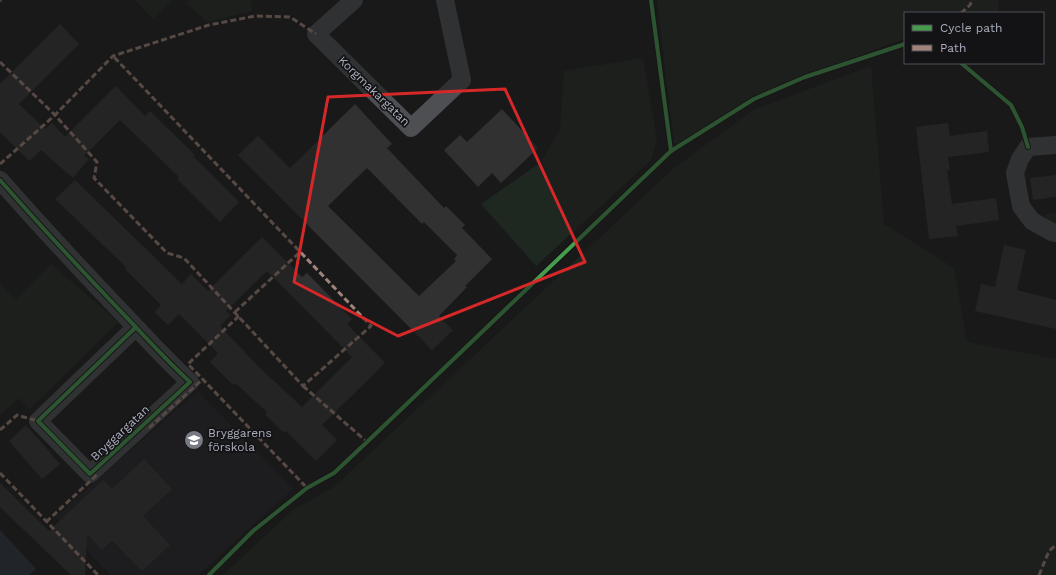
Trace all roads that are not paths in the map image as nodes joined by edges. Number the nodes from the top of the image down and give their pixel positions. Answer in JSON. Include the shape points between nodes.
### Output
{"nodes":[{"id":1,"x":354,"y":0,"type":"edge"},
{"id":2,"x":445,"y":0,"type":"edge"},
{"id":3,"x":1056,"y":145,"type":"edge"},
{"id":4,"x":0,"y":180,"type":"edge"},
{"id":5,"x":1056,"y":233,"type":"edge"},
{"id":6,"x":136,"y":327,"type":"junction"}],
"edges":[{"from":1,"to":2,"type":"street","name":"Korgmakargatan","via":[[316,34],[411,128],[462,80]]},
{"from":3,"to":5,"type":"street","via":[[1028,147],[1015,173],[1021,206],[1032,221]]},
{"from":4,"to":6,"type":"street","name":"Bryggargatan","via":[[58,247]]},
{"from":6,"to":6,"type":"street","name":"Bryggargatan","via":[[38,421],[90,474],[190,382]]}]}
